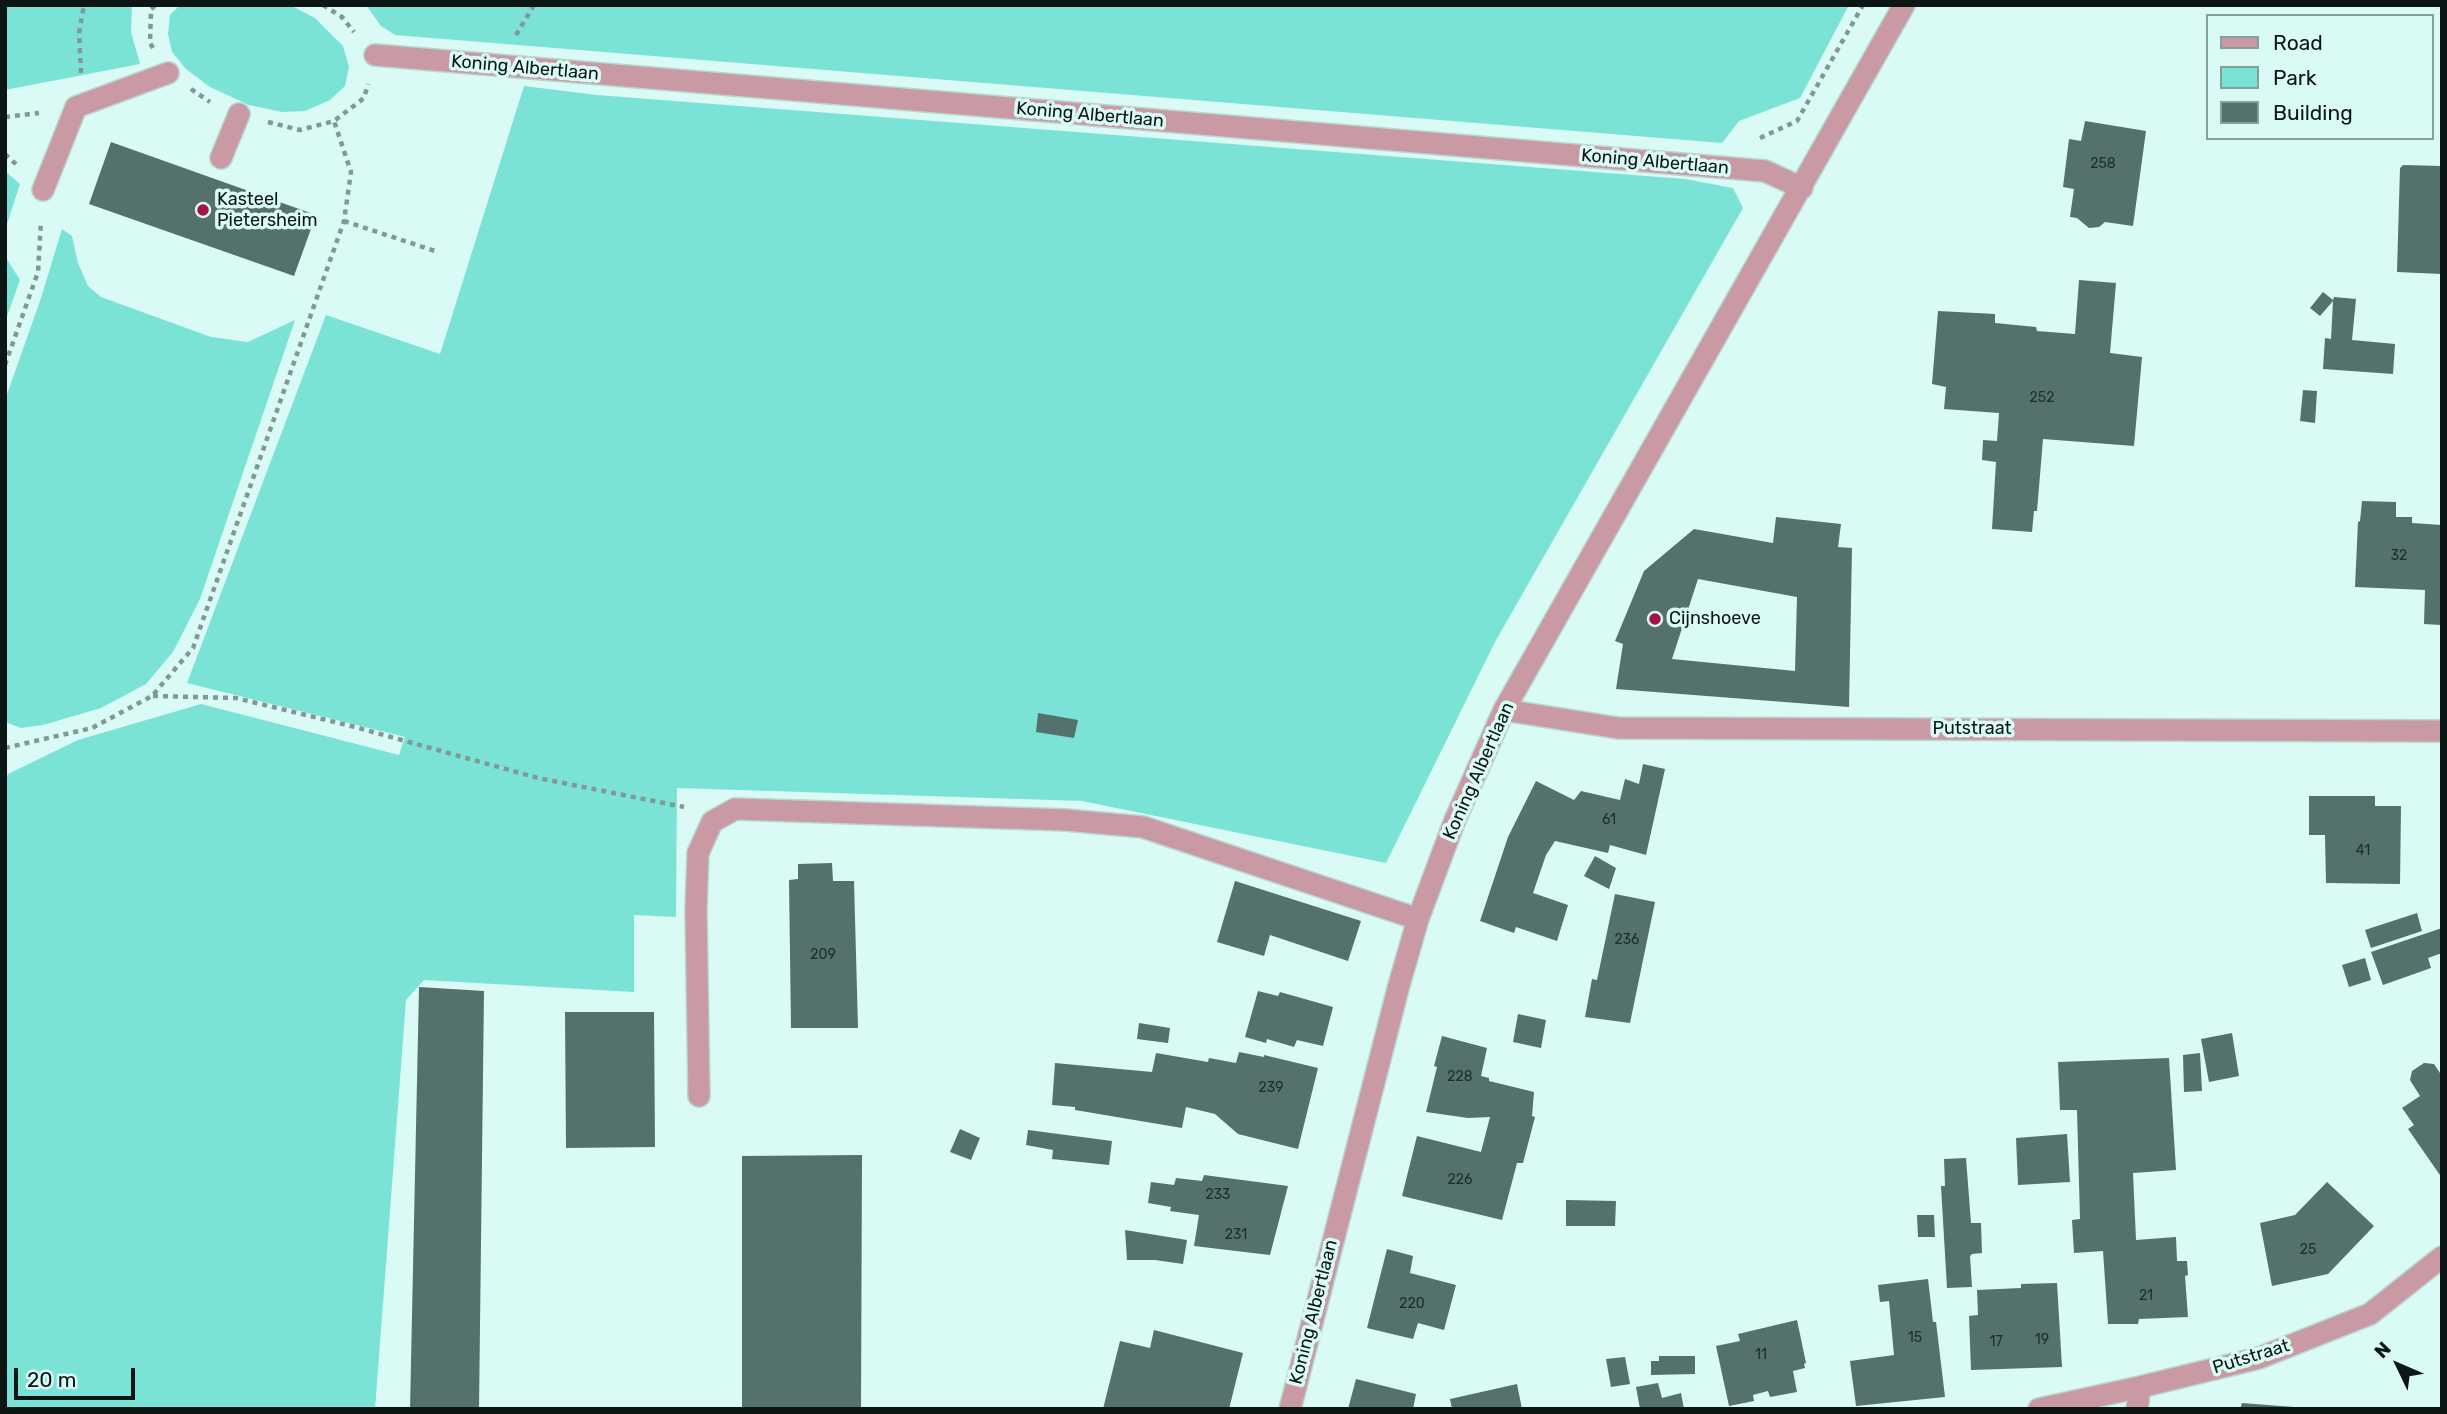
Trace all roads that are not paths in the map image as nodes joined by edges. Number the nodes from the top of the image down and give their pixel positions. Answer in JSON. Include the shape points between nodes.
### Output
{"nodes":[{"id":1,"x":1904,"y":5,"type":"edge"},
{"id":2,"x":375,"y":55,"type":"road end"},
{"id":3,"x":168,"y":73,"type":"road end"},
{"id":4,"x":239,"y":114,"type":"dead end"},
{"id":5,"x":221,"y":158,"type":"dead end"},
{"id":6,"x":1802,"y":188,"type":"junction"},
{"id":7,"x":43,"y":190,"type":"road end"},
{"id":8,"x":1504,"y":710,"type":"junction"},
{"id":9,"x":2442,"y":732,"type":"edge"},
{"id":10,"x":1418,"y":919,"type":"junction"},
{"id":11,"x":699,"y":1096,"type":"dead end"},
{"id":12,"x":2442,"y":1257,"type":"edge"},
{"id":13,"x":2138,"y":1398,"type":"edge"},
{"id":14,"x":1290,"y":1409,"type":"edge"},
{"id":15,"x":2039,"y":1409,"type":"edge"}],
"edges":[{"from":1,"to":6,"type":"street","name":"Koning Albertlaan"},
{"from":2,"to":6,"type":"street","name":"Koning Albertlaan","via":[[1765,171]]},
{"from":3,"to":7,"type":"street","via":[[76,107]]},
{"from":4,"to":5,"type":"street"},
{"from":6,"to":8,"type":"street","name":"Koning Albertlaan"},
{"from":8,"to":9,"type":"street","name":"Putstraat","via":[[1618,728]]},
{"from":8,"to":10,"type":"street","name":"Koning Albertlaan"},
{"from":10,"to":11,"type":"street","via":[[1143,827],[735,808],[712,822],[698,853]]},
{"from":10,"to":14,"type":"street","name":"Koning Albertlaan"},
{"from":12,"to":13,"type":"street","name":"Putstraat","via":[[2370,1314],[2259,1358]]},
{"from":13,"to":15,"type":"street","name":"Putstraat"}]}
